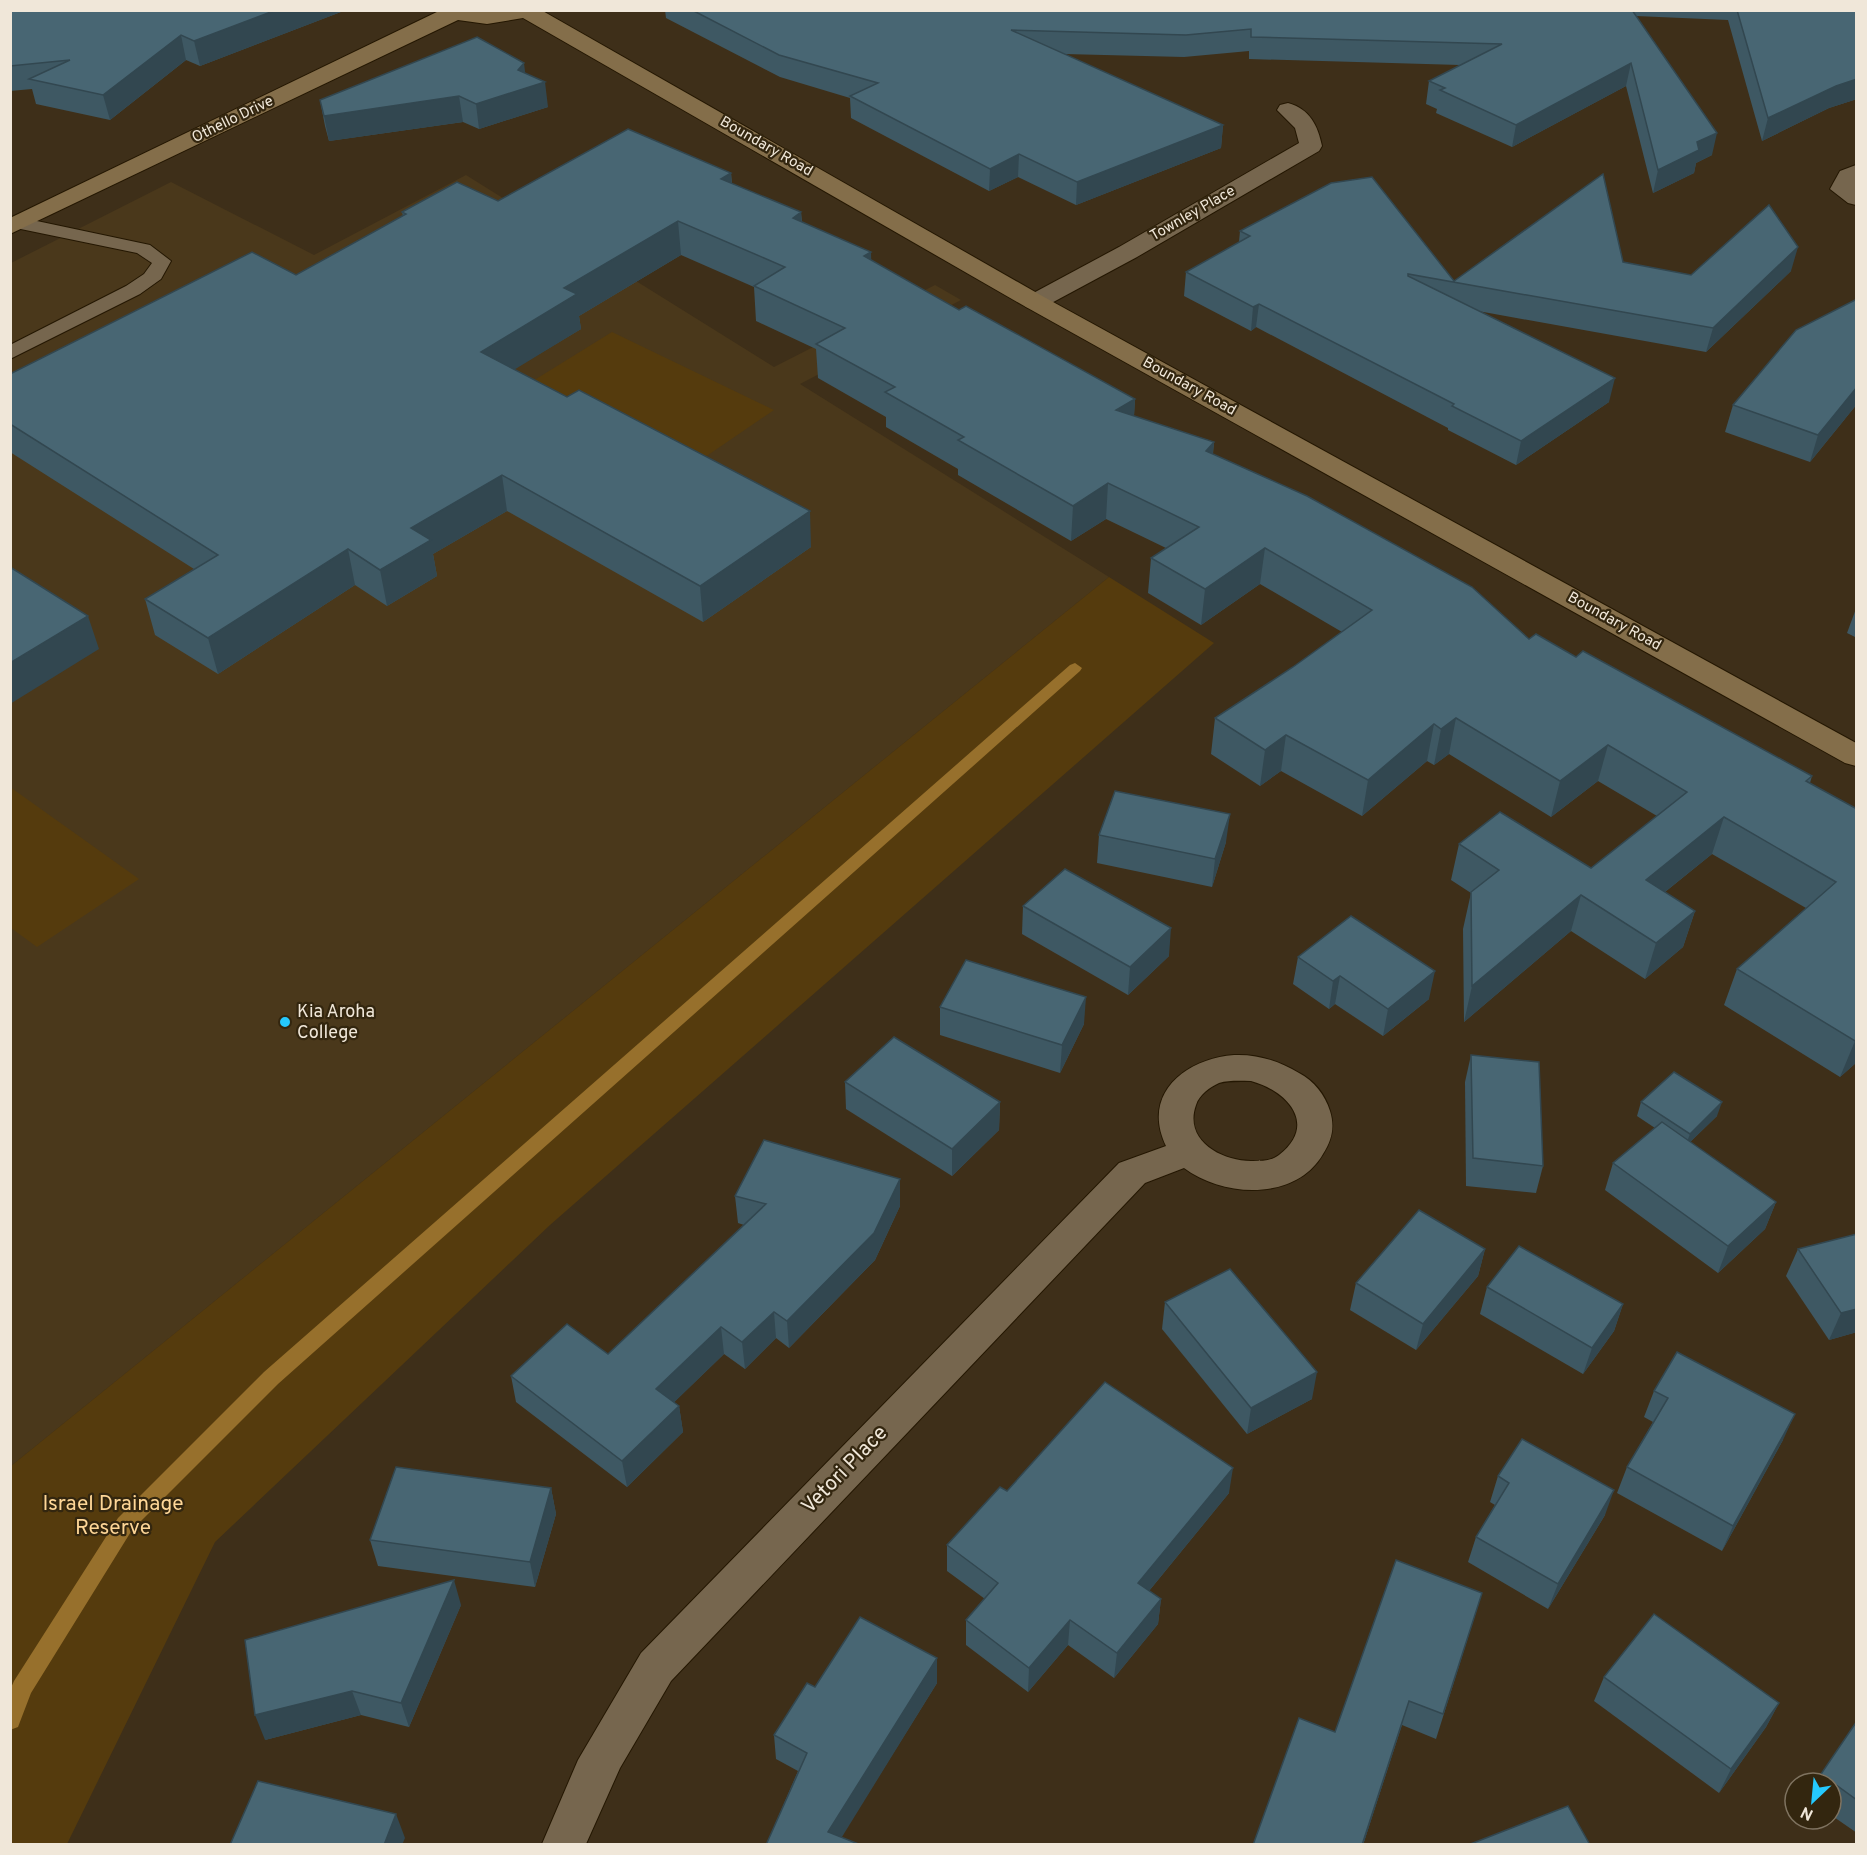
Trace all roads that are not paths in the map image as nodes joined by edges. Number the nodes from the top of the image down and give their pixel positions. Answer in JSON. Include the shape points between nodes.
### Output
{"nodes":[{"id":1,"x":525,"y":10,"type":"edge"},
{"id":2,"x":453,"y":12,"type":"edge"},
{"id":3,"x":1288,"y":110,"type":"dead end"},
{"id":4,"x":1857,"y":172,"type":"edge"},
{"id":5,"x":1857,"y":198,"type":"edge"},
{"id":6,"x":14,"y":225,"type":"edge"},
{"id":7,"x":1035,"y":302,"type":"junction"},
{"id":8,"x":10,"y":353,"type":"edge"},
{"id":9,"x":1857,"y":756,"type":"edge"},
{"id":10,"x":1189,"y":1152,"type":"dead end"},
{"id":11,"x":564,"y":1845,"type":"edge"}],
"edges":[{"from":1,"to":2,"type":"main road","name":"Boundary Road","via":[[490,18]]},
{"from":1,"to":7,"type":"main road","name":"Boundary Road"},
{"from":2,"to":6,"type":"main road","name":"Othello Drive"},
{"from":3,"to":7,"type":"street","name":"Townley Place","via":[[1306,125],[1311,146]]},
{"from":4,"to":5,"type":"street","via":[[1848,176],[1842,189]]},
{"from":6,"to":8,"type":"lane","via":[[143,249],[162,261],[151,279],[133,290]]},
{"from":7,"to":9,"type":"main road","name":"Boundary Road"},
{"from":10,"to":11,"type":"street","name":"Vetori Place","via":[[1132,1173],[656,1667],[619,1725],[580,1800]]}]}
